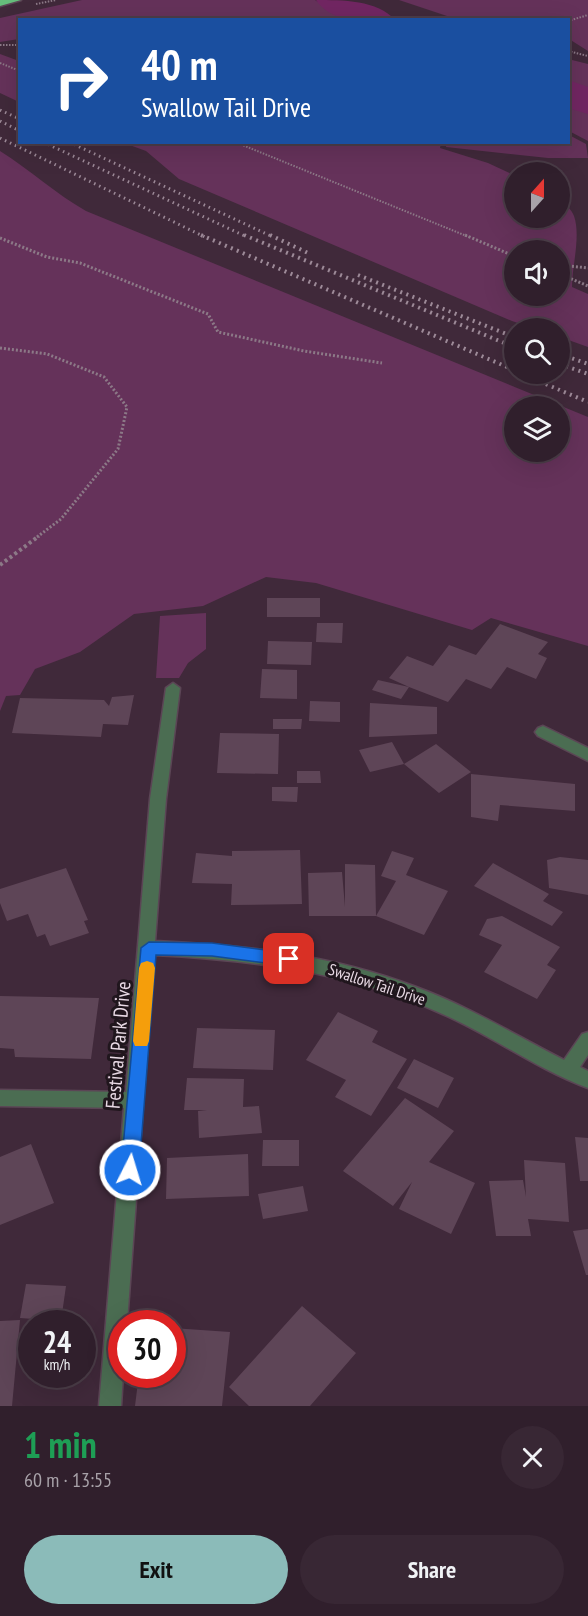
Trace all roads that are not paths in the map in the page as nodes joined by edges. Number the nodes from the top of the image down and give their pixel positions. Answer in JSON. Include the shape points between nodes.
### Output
{"nodes":[{"id":1,"x":16,"y":0,"type":"edge"},
{"id":2,"x":0,"y":3,"type":"edge"},
{"id":3,"x":173,"y":688,"type":"dead end"},
{"id":4,"x":543,"y":732,"type":"dead end"},
{"id":5,"x":588,"y":754,"type":"edge"},
{"id":6,"x":149,"y":948,"type":"junction"},
{"id":7,"x":588,"y":1040,"type":"edge"},
{"id":8,"x":567,"y":1071,"type":"junction"},
{"id":9,"x":588,"y":1080,"type":"edge"},
{"id":10,"x":0,"y":1098,"type":"edge"},
{"id":11,"x":136,"y":1100,"type":"junction"},
{"id":12,"x":110,"y":1406,"type":"edge"}],
"edges":[{"from":1,"to":2,"type":"highway"},
{"from":3,"to":6,"type":"street","name":"Festival Park Drive","via":[[158,799]]},
{"from":4,"to":5,"type":"street"},
{"from":6,"to":8,"type":"street","name":"Swallow Tail Drive","via":[[271,956],[372,980],[445,1006]]},
{"from":6,"to":11,"type":"street","name":"Festival Park Drive"},
{"from":7,"to":8,"type":"street"},
{"from":8,"to":9,"type":"street","name":"Swallow Tail Drive"},
{"from":10,"to":11,"type":"street"},
{"from":11,"to":12,"type":"street","name":"Festival Park Drive"}]}
